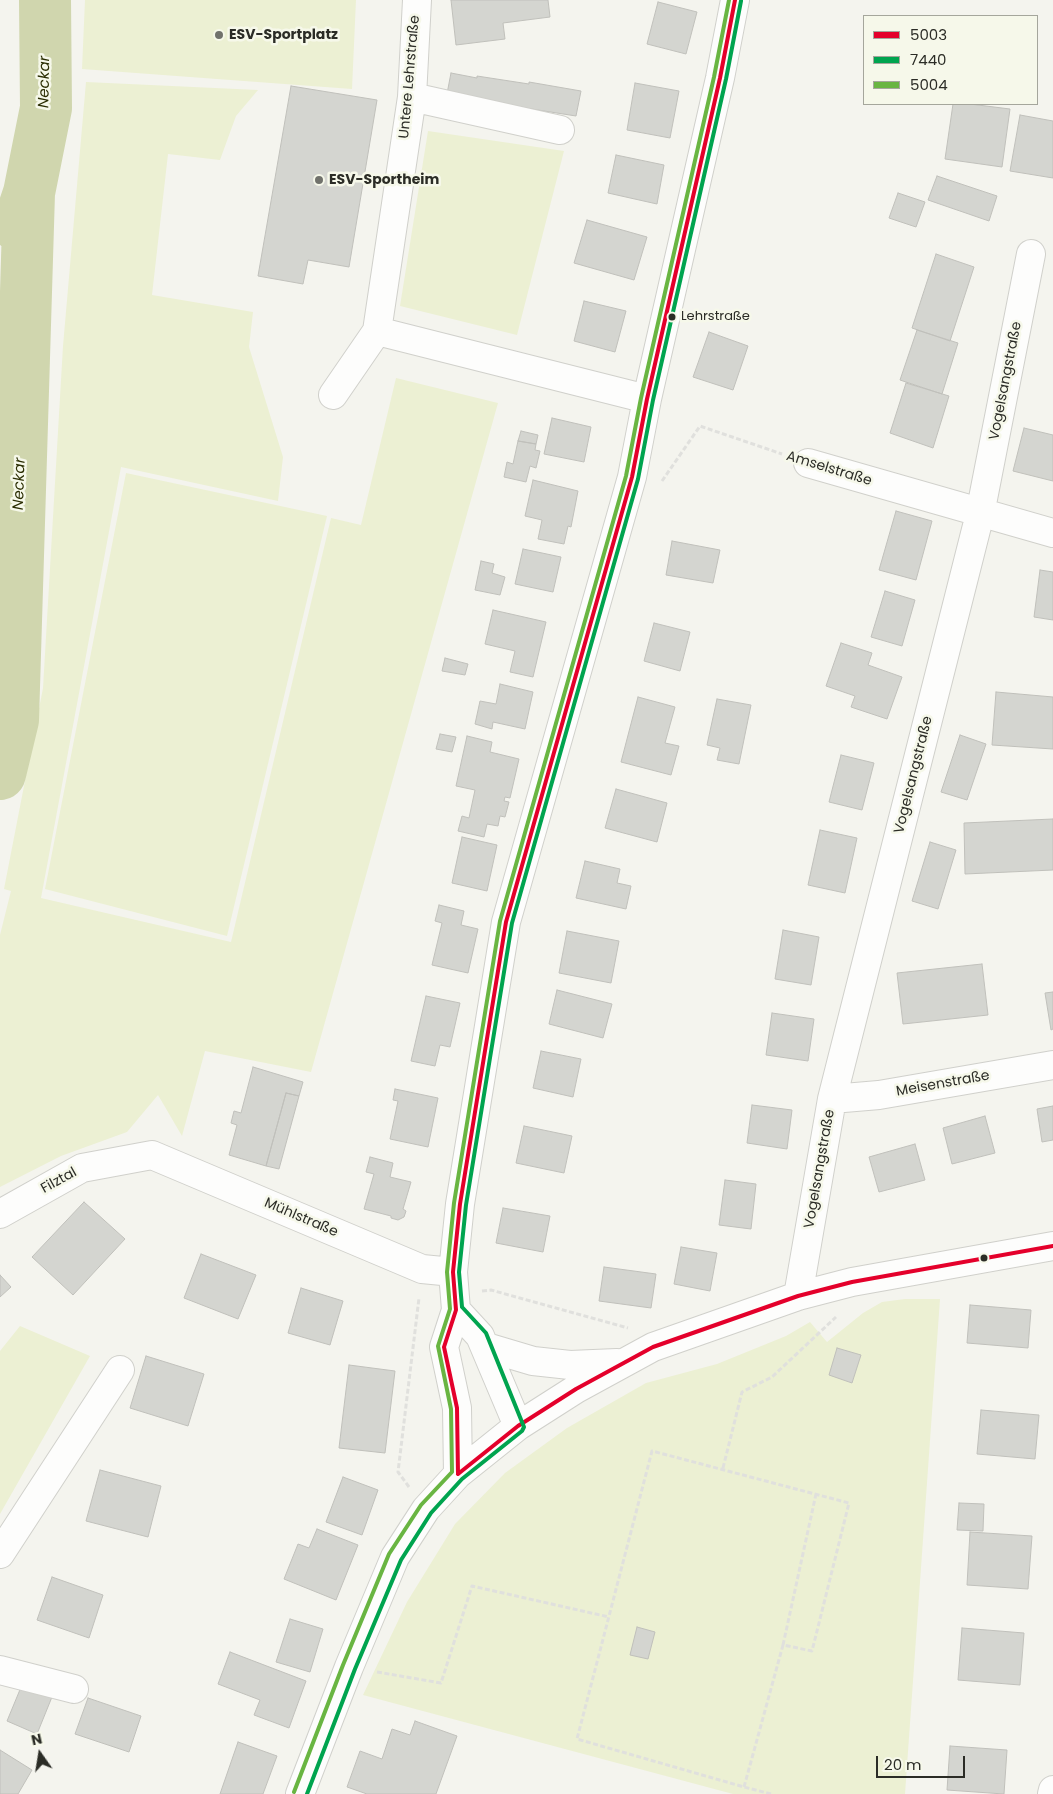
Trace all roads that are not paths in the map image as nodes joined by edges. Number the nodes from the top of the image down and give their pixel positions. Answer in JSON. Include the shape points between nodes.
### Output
{"nodes":[{"id":1,"x":417,"y":0,"type":"edge"},
{"id":2,"x":735,"y":0,"type":"edge"},
{"id":3,"x":412,"y":98,"type":"junction"},
{"id":4,"x":560,"y":130,"type":"dead end"},
{"id":5,"x":1030,"y":254,"type":"dead end"},
{"id":6,"x":377,"y":331,"type":"junction"},
{"id":7,"x":333,"y":395,"type":"dead end"},
{"id":8,"x":647,"y":399,"type":"junction"},
{"id":9,"x":808,"y":463,"type":"road end"},
{"id":10,"x":980,"y":514,"type":"junction"},
{"id":11,"x":1053,"y":533,"type":"edge"},
{"id":12,"x":1053,"y":1065,"type":"edge"},
{"id":13,"x":832,"y":1099,"type":"junction"},
{"id":14,"x":152,"y":1155,"type":"joint"},
{"id":15,"x":0,"y":1214,"type":"edge"},
{"id":16,"x":1053,"y":1246,"type":"edge"},
{"id":17,"x":455,"y":1292,"type":"junction"},
{"id":18,"x":798,"y":1296,"type":"junction"},
{"id":19,"x":486,"y":1347,"type":"junction"},
{"id":20,"x":620,"y":1363,"type":"junction"},
{"id":21,"x":120,"y":1370,"type":"dead end"},
{"id":22,"x":518,"y":1426,"type":"junction"},
{"id":23,"x":458,"y":1474,"type":"junction"},
{"id":24,"x":0,"y":1554,"type":"edge"},
{"id":25,"x":0,"y":1670,"type":"edge"},
{"id":26,"x":74,"y":1689,"type":"dead end"},
{"id":27,"x":1053,"y":1790,"type":"edge"},
{"id":28,"x":300,"y":1794,"type":"edge"},
{"id":29,"x":1052,"y":1794,"type":"edge"}],
"edges":[{"from":1,"to":3,"type":"street","name":"Untere Lehrstraße"},
{"from":2,"to":8,"type":"street"},
{"from":3,"to":4,"type":"street"},
{"from":3,"to":6,"type":"street","name":"Untere Lehrstraße"},
{"from":5,"to":10,"type":"street","name":"Vogelsangstraße"},
{"from":6,"to":7,"type":"street","name":"Untere Lehrstraße"},
{"from":6,"to":8,"type":"street"},
{"from":8,"to":17,"type":"street","via":[[632,476],[506,922],[460,1204]]},
{"from":9,"to":10,"type":"street","name":"Amselstraße"},
{"from":10,"to":11,"type":"street","name":"Amselstraße"},
{"from":10,"to":13,"type":"street","name":"Vogelsangstraße"},
{"from":12,"to":13,"type":"street","name":"Meisenstraße","via":[[879,1095]]},
{"from":13,"to":18,"type":"street","name":"Vogelsangstraße"},
{"from":14,"to":15,"type":"street","name":"Filztal","via":[[82,1168]]},
{"from":14,"to":17,"type":"street","name":"Mühlstraße","via":[[422,1270]]},
{"from":16,"to":18,"type":"street","via":[[852,1282]]},
{"from":17,"to":19,"type":"street"},
{"from":17,"to":23,"type":"street","via":[[444,1347],[458,1408]]},
{"from":18,"to":20,"type":"street","via":[[652,1347]]},
{"from":19,"to":20,"type":"street","via":[[533,1361],[570,1365]]},
{"from":19,"to":22,"type":"street"},
{"from":20,"to":22,"type":"street"},
{"from":21,"to":24,"type":"street"},
{"from":22,"to":23,"type":"street"},
{"from":23,"to":28,"type":"street","via":[[426,1509],[395,1557]]},
{"from":25,"to":26,"type":"street"},
{"from":27,"to":29,"type":"street"}]}
